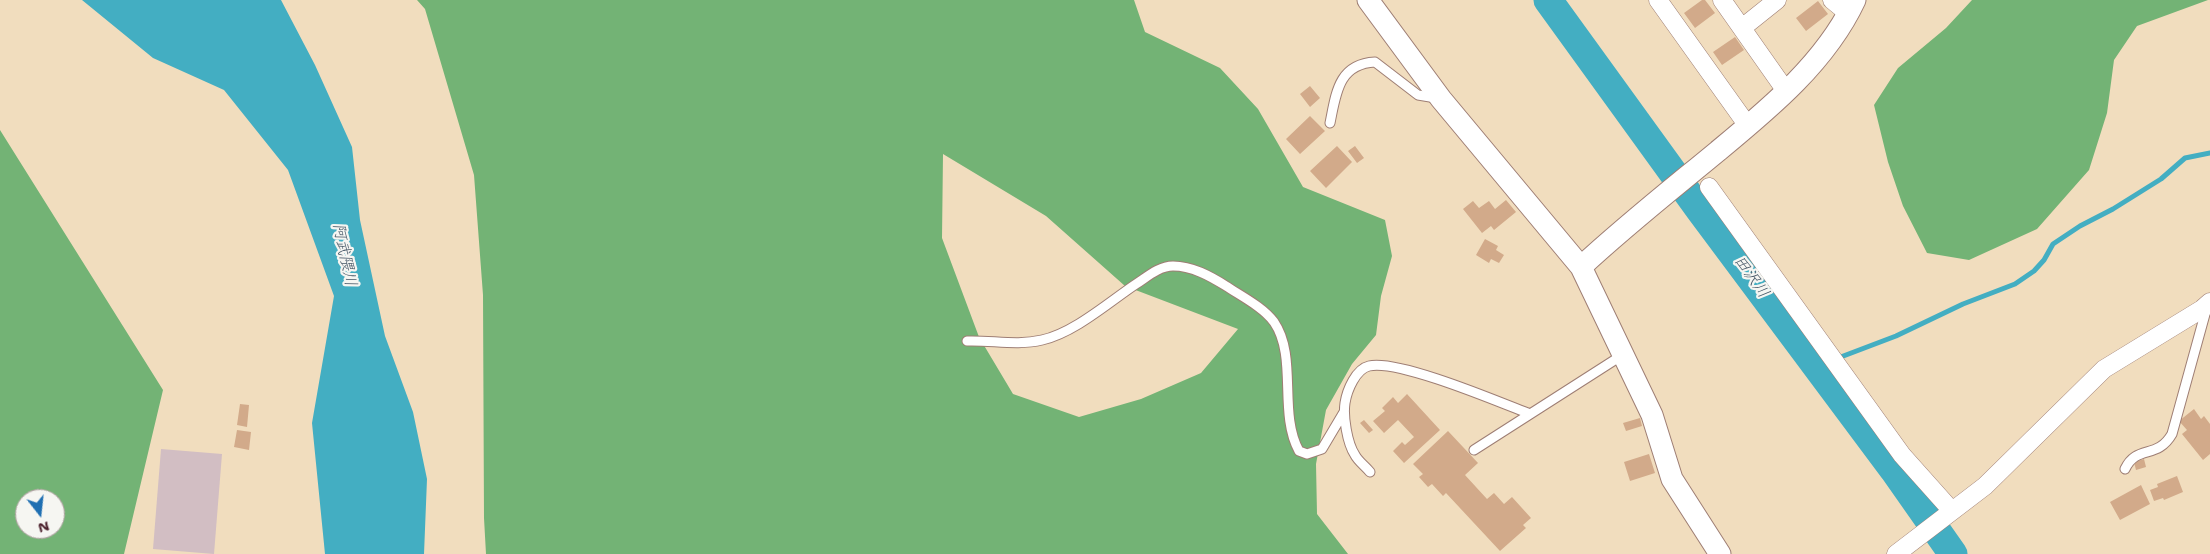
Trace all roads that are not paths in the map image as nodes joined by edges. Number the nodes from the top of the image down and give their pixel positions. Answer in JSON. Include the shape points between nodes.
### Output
{"nodes":[{"id":1,"x":1368,"y":0,"type":"edge"},
{"id":2,"x":1658,"y":0,"type":"edge"},
{"id":3,"x":1722,"y":0,"type":"edge"},
{"id":4,"x":1777,"y":0,"type":"edge"},
{"id":5,"x":1832,"y":0,"type":"edge"},
{"id":6,"x":1852,"y":7,"type":"edge"},
{"id":7,"x":1742,"y":28,"type":"junction"},
{"id":8,"x":1786,"y":91,"type":"junction"},
{"id":9,"x":1441,"y":99,"type":"junction"},
{"id":10,"x":1330,"y":123,"type":"dead end"},
{"id":11,"x":1748,"y":126,"type":"junction"},
{"id":12,"x":1710,"y":187,"type":"dead end"},
{"id":13,"x":1581,"y":267,"type":"junction"},
{"id":14,"x":2209,"y":303,"type":"edge"},
{"id":15,"x":967,"y":341,"type":"dead end"},
{"id":16,"x":1624,"y":354,"type":"junction"},
{"id":17,"x":1344,"y":412,"type":"junction"},
{"id":18,"x":1530,"y":414,"type":"junction"},
{"id":19,"x":1474,"y":450,"type":"dead end"},
{"id":20,"x":2125,"y":469,"type":"dead end"},
{"id":21,"x":1370,"y":472,"type":"dead end"},
{"id":22,"x":1952,"y":511,"type":"junction"},
{"id":23,"x":1720,"y":554,"type":"edge"},
{"id":24,"x":1896,"y":554,"type":"edge"}],
"edges":[{"from":1,"to":9,"type":"street"},
{"from":2,"to":11,"type":"street"},
{"from":3,"to":7,"type":"street"},
{"from":4,"to":7,"type":"street"},
{"from":5,"to":6,"type":"street"},
{"from":6,"to":8,"type":"street","via":[[1841,27]]},
{"from":7,"to":8,"type":"street"},
{"from":8,"to":11,"type":"street"},
{"from":9,"to":10,"type":"lane","via":[[1418,94],[1374,62],[1362,62],[1352,68],[1338,86]]},
{"from":9,"to":13,"type":"street"},
{"from":11,"to":13,"type":"street"},
{"from":12,"to":22,"type":"street","via":[[1902,455]]},
{"from":13,"to":16,"type":"street"},
{"from":14,"to":20,"type":"lane","via":[[2172,434],[2160,448],[2134,456]]},
{"from":14,"to":22,"type":"street","via":[[2104,369],[1985,486]]},
{"from":15,"to":17,"type":"lane","via":[[1007,344],[1043,340],[1072,328],[1154,272],[1172,266],[1191,268],[1247,299],[1273,322],[1281,338],[1292,434],[1300,451],[1307,454],[1322,449]]},
{"from":16,"to":18,"type":"lane"},
{"from":16,"to":23,"type":"street","via":[[1652,415],[1672,479]]},
{"from":17,"to":18,"type":"lane","via":[[1349,388],[1361,370],[1370,366],[1389,366],[1436,379]]},
{"from":17,"to":21,"type":"lane","via":[[1354,454]]},
{"from":18,"to":19,"type":"lane"},
{"from":22,"to":24,"type":"street"}]}
